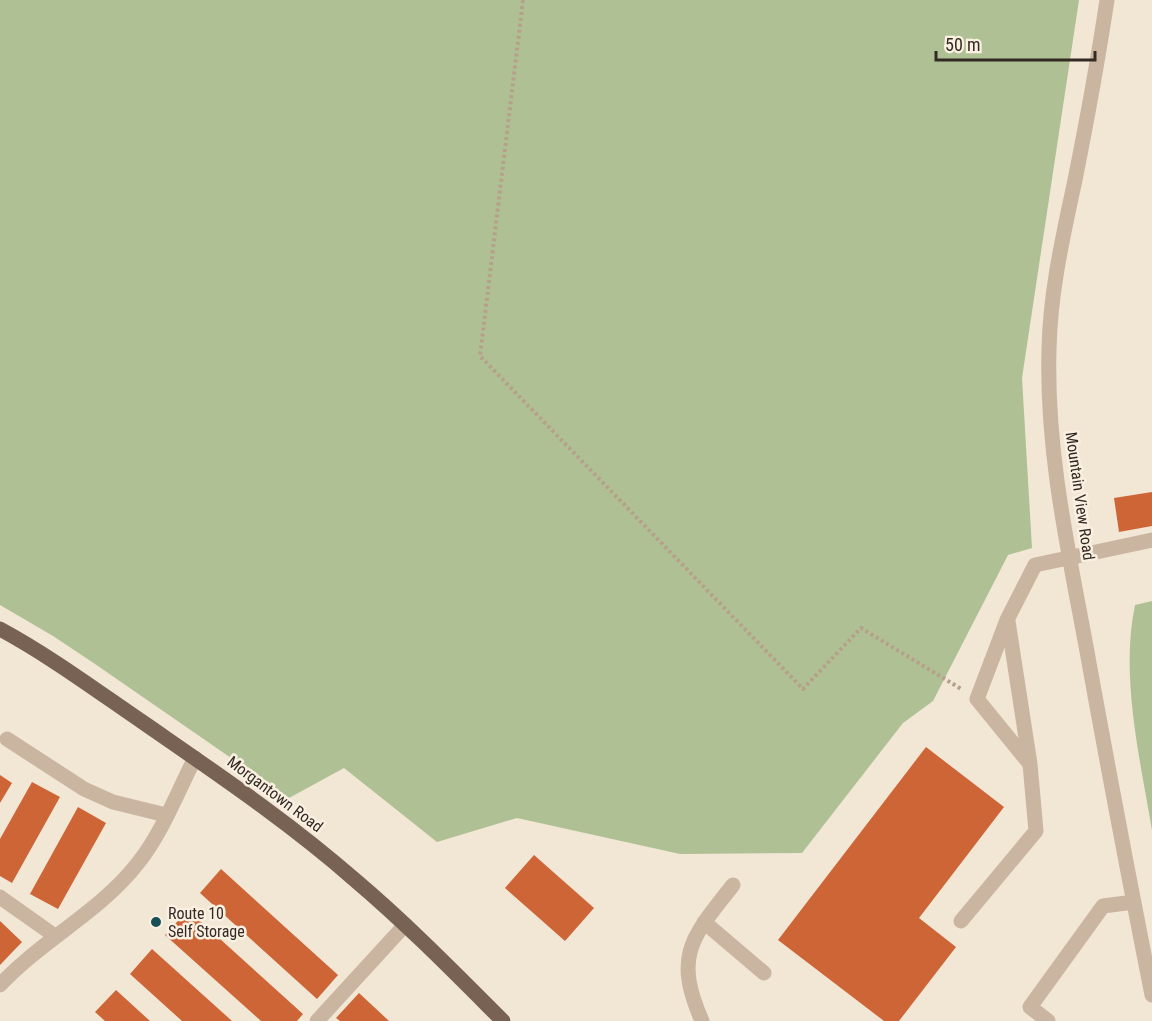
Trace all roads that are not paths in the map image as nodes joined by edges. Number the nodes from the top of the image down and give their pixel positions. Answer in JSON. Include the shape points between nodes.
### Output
{"nodes":[{"id":1,"x":1107,"y":0,"type":"edge"},
{"id":2,"x":1152,"y":540,"type":"edge"},
{"id":3,"x":1069,"y":556,"type":"junction"},
{"id":4,"x":1007,"y":620,"type":"junction"},
{"id":5,"x":0,"y":629,"type":"edge"},
{"id":6,"x":7,"y":739,"type":"dead end"},
{"id":7,"x":195,"y":758,"type":"junction"},
{"id":8,"x":1030,"y":764,"type":"junction"},
{"id":9,"x":166,"y":816,"type":"junction"},
{"id":10,"x":733,"y":885,"type":"dead end"},
{"id":11,"x":0,"y":897,"type":"edge"},
{"id":12,"x":1134,"y":902,"type":"junction"},
{"id":13,"x":961,"y":921,"type":"dead end"},
{"id":14,"x":704,"y":922,"type":"junction"},
{"id":15,"x":405,"y":925,"type":"junction"},
{"id":16,"x":55,"y":936,"type":"junction"},
{"id":17,"x":764,"y":973,"type":"dead end"},
{"id":18,"x":0,"y":985,"type":"edge"},
{"id":19,"x":1152,"y":995,"type":"edge"},
{"id":20,"x":317,"y":1021,"type":"edge"},
{"id":21,"x":503,"y":1021,"type":"edge"},
{"id":22,"x":702,"y":1021,"type":"edge"},
{"id":23,"x":1048,"y":1021,"type":"edge"}],
"edges":[{"from":1,"to":3,"type":"street","name":"Mountain View Road","via":[[1052,305],[1049,400],[1056,481]]},
{"from":2,"to":3,"type":"street"},
{"from":3,"to":4,"type":"street","via":[[1035,565]]},
{"from":3,"to":12,"type":"street","name":"Mountain View Road"},
{"from":4,"to":8,"type":"street"},
{"from":4,"to":8,"type":"street","via":[[977,699]]},
{"from":5,"to":7,"type":"main road","name":"Morgantown Road"},
{"from":6,"to":9,"type":"street","via":[[84,789],[113,802]]},
{"from":7,"to":9,"type":"street"},
{"from":7,"to":15,"type":"main road","name":"Morgantown Road","via":[[304,837]]},
{"from":8,"to":13,"type":"street","via":[[1036,831]]},
{"from":9,"to":16,"type":"street","via":[[138,863],[109,894]]},
{"from":10,"to":14,"type":"street"},
{"from":11,"to":16,"type":"street"},
{"from":12,"to":19,"type":"street","name":"Mountain View Road"},
{"from":12,"to":23,"type":"street","via":[[1104,906],[1030,1006]]},
{"from":14,"to":17,"type":"street"},
{"from":14,"to":22,"type":"street","via":[[692,946],[687,974]]},
{"from":15,"to":20,"type":"street"},
{"from":15,"to":21,"type":"main road","name":"Morgantown Road"},
{"from":16,"to":18,"type":"street"}]}
